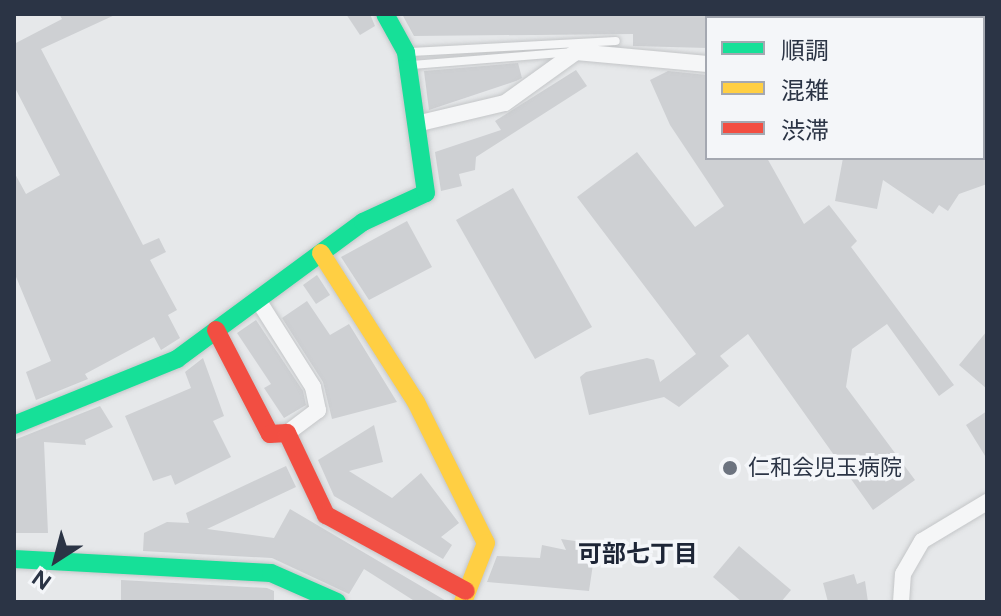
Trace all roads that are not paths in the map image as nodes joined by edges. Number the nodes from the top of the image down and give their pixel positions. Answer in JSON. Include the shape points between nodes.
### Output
{"nodes":[{"id":1,"x":385,"y":14,"type":"edge"},
{"id":2,"x":616,"y":41,"type":"dead end"},
{"id":3,"x":576,"y":52,"type":"junction"},
{"id":4,"x":407,"y":59,"type":"junction"},
{"id":5,"x":705,"y":64,"type":"edge"},
{"id":6,"x":416,"y":124,"type":"junction"},
{"id":7,"x":321,"y":253,"type":"junction"},
{"id":8,"x":258,"y":300,"type":"junction"},
{"id":9,"x":216,"y":330,"type":"junction"},
{"id":10,"x":14,"y":425,"type":"edge"},
{"id":11,"x":287,"y":433,"type":"junction"},
{"id":12,"x":987,"y":502,"type":"edge"},
{"id":13,"x":14,"y":559,"type":"edge"},
{"id":14,"x":464,"y":597,"type":"edge"},
{"id":15,"x":337,"y":602,"type":"edge"},
{"id":16,"x":901,"y":602,"type":"edge"}],
"edges":[{"from":1,"to":4,"type":"street"},
{"from":2,"to":4,"type":"lane"},
{"from":3,"to":4,"type":"lane"},
{"from":3,"to":5,"type":"street"},
{"from":3,"to":6,"type":"street","via":[[505,103]]},
{"from":4,"to":6,"type":"street"},
{"from":6,"to":7,"type":"street","via":[[426,193],[363,222]]},
{"from":7,"to":8,"type":"street"},
{"from":7,"to":14,"type":"street","via":[[416,402],[486,543]]},
{"from":8,"to":9,"type":"street"},
{"from":8,"to":11,"type":"street","via":[[313,387],[318,410]]},
{"from":9,"to":10,"type":"street","via":[[177,359]]},
{"from":9,"to":11,"type":"street","via":[[270,434]]},
{"from":11,"to":14,"type":"street","via":[[326,515]]},
{"from":12,"to":16,"type":"street","via":[[922,541],[903,574]]},
{"from":13,"to":15,"type":"street","via":[[271,573]]}]}
